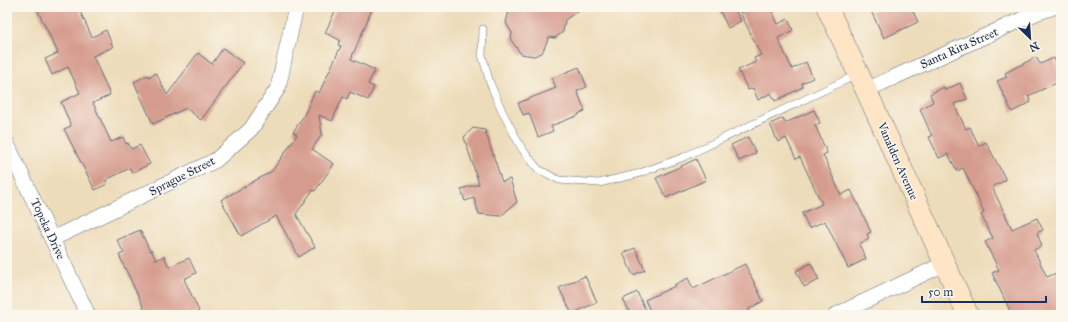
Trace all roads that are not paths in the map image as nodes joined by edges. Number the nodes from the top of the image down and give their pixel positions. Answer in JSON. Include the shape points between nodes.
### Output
{"nodes":[{"id":1,"x":296,"y":7,"type":"edge"},
{"id":2,"x":827,"y":7,"type":"edge"},
{"id":3,"x":1054,"y":7,"type":"edge"},
{"id":4,"x":483,"y":29,"type":"dead end"},
{"id":5,"x":862,"y":82,"type":"junction"},
{"id":6,"x":7,"y":144,"type":"edge"},
{"id":7,"x":52,"y":239,"type":"junction"},
{"id":8,"x":944,"y":264,"type":"junction"},
{"id":9,"x":88,"y":315,"type":"edge"},
{"id":10,"x":836,"y":315,"type":"edge"},
{"id":11,"x":968,"y":315,"type":"edge"}],
"edges":[{"from":1,"to":7,"type":"street","name":"Sprague Street","via":[[278,88],[251,129],[216,160]]},
{"from":2,"to":5,"type":"main road","name":"Vanalden Avenue"},
{"from":3,"to":5,"type":"street","name":"Santa Rita Street"},
{"from":4,"to":5,"type":"lane","via":[[482,55],[490,83],[503,113],[522,149],[538,169],[559,180],[598,183],[637,174],[684,157]]},
{"from":5,"to":8,"type":"main road","name":"Vanalden Avenue"},
{"from":6,"to":7,"type":"street","name":"Topeka Drive"},
{"from":7,"to":9,"type":"street","name":"Topeka Drive"},
{"from":8,"to":10,"type":"street"},
{"from":8,"to":11,"type":"main road","name":"Vanalden Avenue"}]}
